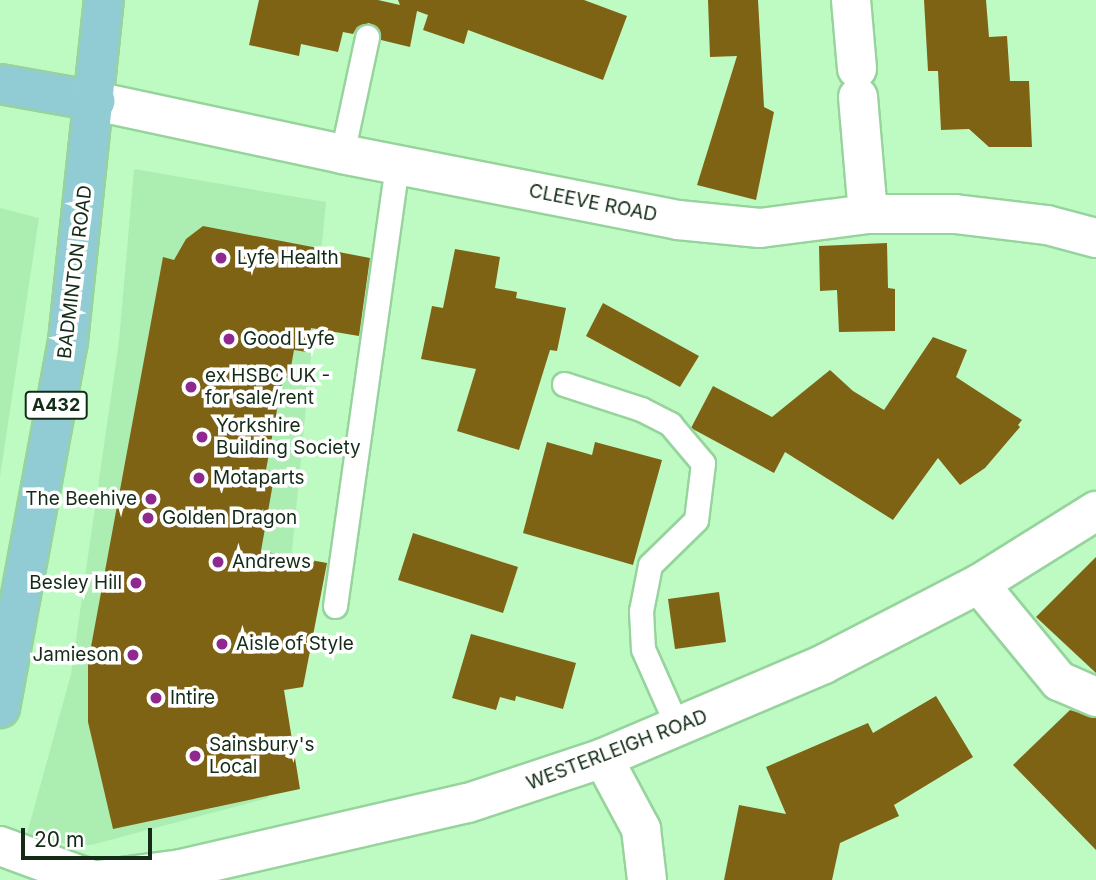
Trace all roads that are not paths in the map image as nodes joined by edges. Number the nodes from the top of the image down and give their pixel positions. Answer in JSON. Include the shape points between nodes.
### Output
{"nodes":[{"id":1,"x":104,"y":0,"type":"edge"},
{"id":2,"x":851,"y":0,"type":"edge"},
{"id":3,"x":367,"y":37,"type":"dead end"},
{"id":4,"x":0,"y":84,"type":"edge"},
{"id":5,"x":95,"y":101,"type":"junction"},
{"id":6,"x":342,"y":154,"type":"junction"},
{"id":7,"x":397,"y":164,"type":"junction"},
{"id":8,"x":868,"y":214,"type":"junction"},
{"id":9,"x":1096,"y":238,"type":"edge"},
{"id":10,"x":564,"y":384,"type":"dead end"},
{"id":11,"x":1096,"y":511,"type":"edge"},
{"id":12,"x":979,"y":583,"type":"junction"},
{"id":13,"x":335,"y":606,"type":"dead end"},
{"id":14,"x":1096,"y":697,"type":"edge"},
{"id":15,"x":0,"y":708,"type":"edge"},
{"id":16,"x":678,"y":729,"type":"junction"},
{"id":17,"x":603,"y":758,"type":"junction"},
{"id":18,"x":0,"y":846,"type":"edge"},
{"id":19,"x":95,"y":880,"type":"edge"},
{"id":20,"x":647,"y":880,"type":"edge"}],
"edges":[{"from":1,"to":5,"type":"main road","name":"BADMINTON ROAD","number":"A432"},
{"from":2,"to":8,"type":"street"},
{"from":3,"to":6,"type":"lane"},
{"from":4,"to":5,"type":"main road"},
{"from":5,"to":6,"type":"street","name":"CLEEVE ROAD"},
{"from":5,"to":15,"type":"main road","name":"BADMINTON ROAD","number":"A432","via":[[68,341]]},
{"from":6,"to":7,"type":"street","name":"CLEEVE ROAD"},
{"from":7,"to":8,"type":"street","name":"CLEEVE ROAD","via":[[678,220],[760,228]]},
{"from":7,"to":13,"type":"lane"},
{"from":8,"to":9,"type":"street","name":"CLEEVE ROAD","via":[[954,214],[1047,225]]},
{"from":10,"to":16,"type":"lane","via":[[641,409],[670,424],[703,463],[696,520],[650,565],[641,611],[643,649]]},
{"from":11,"to":12,"type":"street","name":"WESTERLEIGH ROAD"},
{"from":12,"to":14,"type":"street","via":[[1059,681]]},
{"from":12,"to":16,"type":"street","name":"WESTERLEIGH ROAD","via":[[824,664]]},
{"from":16,"to":17,"type":"street","name":"WESTERLEIGH ROAD"},
{"from":17,"to":19,"type":"street","name":"WESTERLEIGH ROAD","via":[[468,803],[181,869]]},
{"from":17,"to":20,"type":"street","via":[[641,829]]},
{"from":18,"to":19,"type":"street","name":"WESTERLEIGH ROAD"}]}
